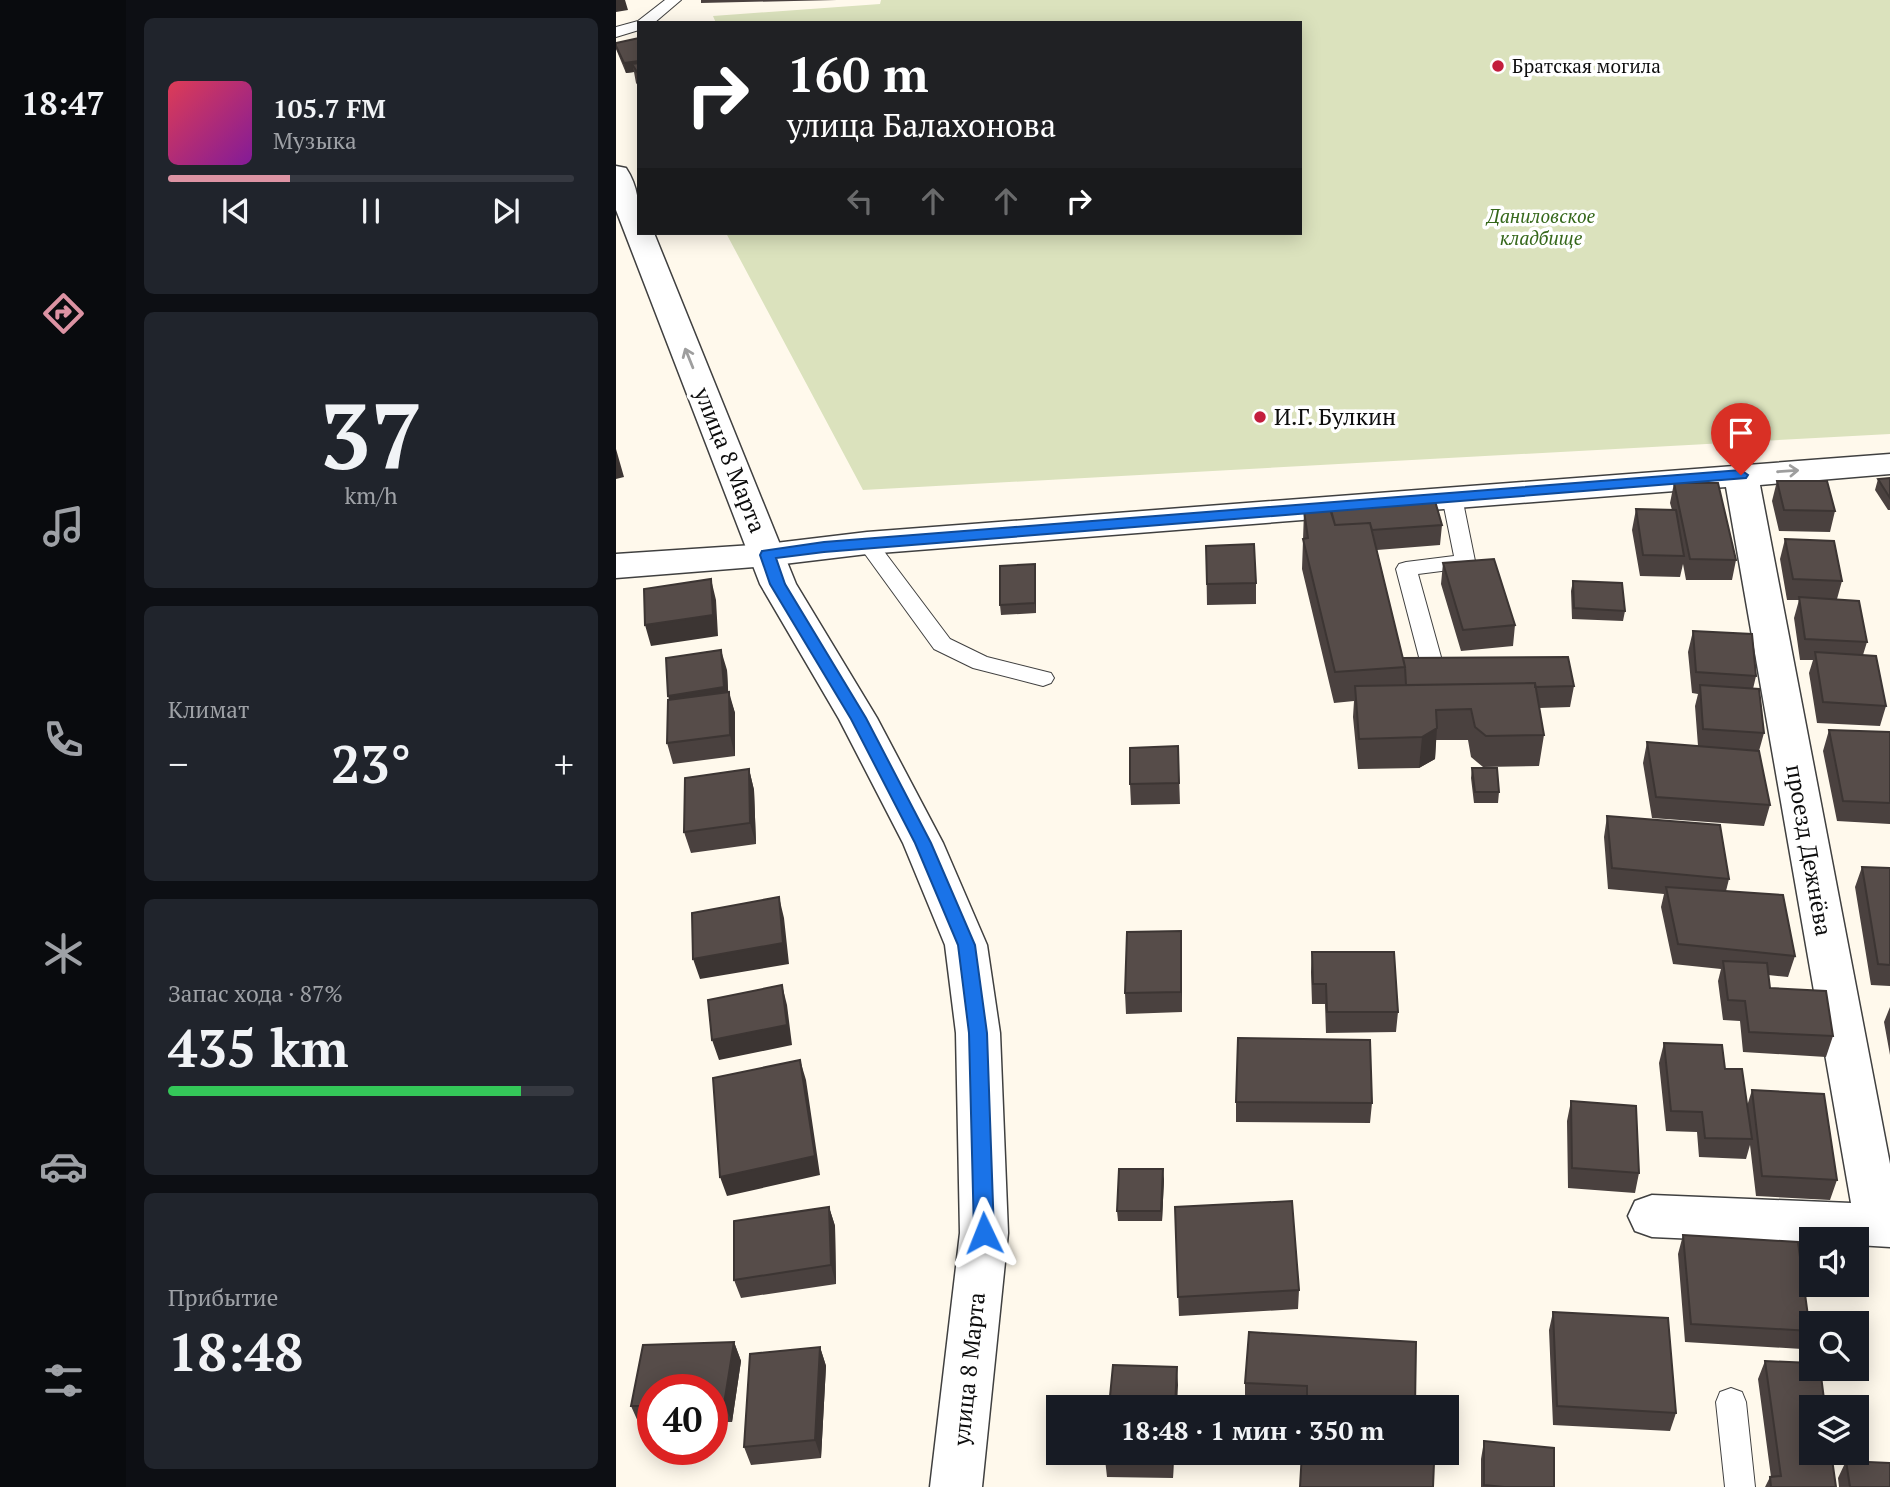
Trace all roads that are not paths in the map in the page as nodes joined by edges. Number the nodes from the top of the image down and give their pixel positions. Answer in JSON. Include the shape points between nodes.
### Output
{"nodes":[{"id":1,"x":674,"y":0,"type":"edge"},
{"id":2,"x":647,"y":21,"type":"edge"},
{"id":3,"x":637,"y":26,"type":"edge"},
{"id":4,"x":616,"y":32,"type":"edge"},
{"id":5,"x":616,"y":174,"type":"edge"},
{"id":6,"x":637,"y":227,"type":"edge"},
{"id":7,"x":640,"y":235,"type":"edge"},
{"id":8,"x":1890,"y":464,"type":"edge"},
{"id":9,"x":1741,"y":475,"type":"junction"},
{"id":10,"x":1452,"y":498,"type":"junction"},
{"id":11,"x":867,"y":543,"type":"junction"},
{"id":12,"x":767,"y":555,"type":"junction"},
{"id":13,"x":616,"y":566,"type":"edge"},
{"id":14,"x":1430,"y":657,"type":"edge"},
{"id":15,"x":1043,"y":678,"type":"dead end"},
{"id":16,"x":1652,"y":1216,"type":"dead end"},
{"id":17,"x":1884,"y":1226,"type":"edge"},
{"id":18,"x":1731,"y":1402,"type":"dead end"},
{"id":19,"x":956,"y":1487,"type":"edge"},
{"id":20,"x":1740,"y":1487,"type":"edge"}],
"edges":[{"from":1,"to":2,"type":"lane"},
{"from":3,"to":4,"type":"lane"},
{"from":5,"to":6,"type":"street","name":"улица 8 Марта"},
{"from":12,"to":7,"type":"street","name":"улица 8 Марта","one_way":true},
{"from":9,"to":8,"type":"street","one_way":true},
{"from":9,"to":10,"type":"street"},
{"from":9,"to":17,"type":"street","name":"проезд Дежнёва"},
{"from":10,"to":11,"type":"street"},
{"from":10,"to":14,"type":"lane","via":[[1465,561],[1406,569]]},
{"from":11,"to":12,"type":"street"},
{"from":11,"to":15,"type":"lane","via":[[942,643],[982,663]]},
{"from":12,"to":13,"type":"street"},
{"from":12,"to":19,"type":"street","name":"улица 8 Марта","via":[[778,584],[858,718],[917,831],[966,945],[978,1033],[984,1233]]},
{"from":16,"to":17,"type":"street","name":"проезд Дежнёва"},
{"from":18,"to":20,"type":"lane"}]}
